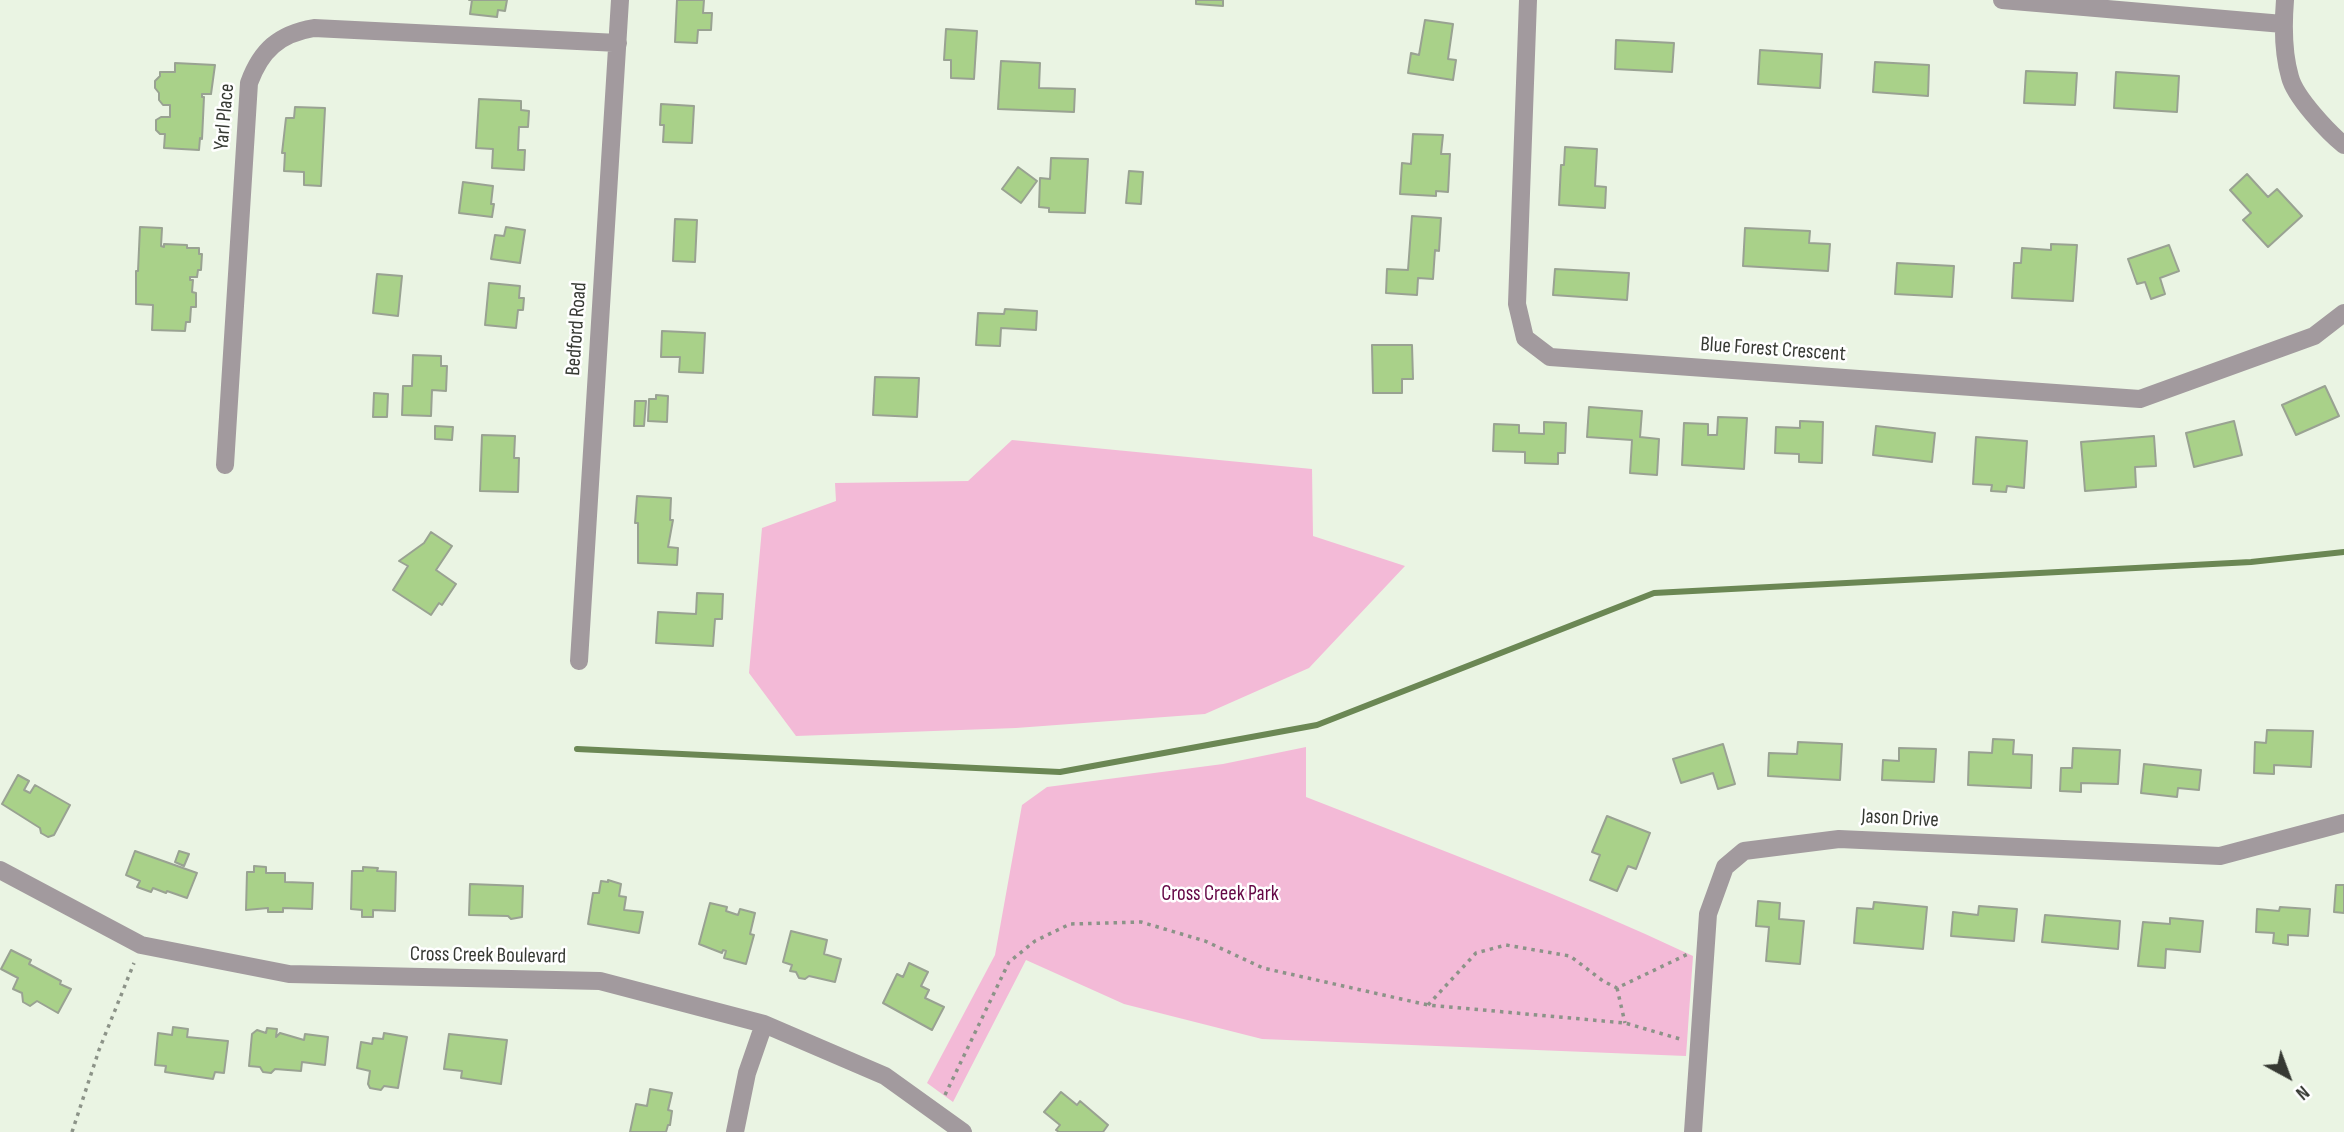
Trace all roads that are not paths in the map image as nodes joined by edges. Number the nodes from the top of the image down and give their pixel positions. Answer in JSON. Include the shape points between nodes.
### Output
{"nodes":[{"id":1,"x":620,"y":0,"type":"edge"},
{"id":2,"x":1528,"y":0,"type":"edge"},
{"id":3,"x":2002,"y":0,"type":"edge"},
{"id":4,"x":2285,"y":0,"type":"edge"},
{"id":5,"x":2283,"y":24,"type":"junction"},
{"id":6,"x":618,"y":43,"type":"junction"},
{"id":7,"x":2344,"y":145,"type":"edge"},
{"id":8,"x":2344,"y":313,"type":"edge"},
{"id":9,"x":225,"y":465,"type":"dead end"},
{"id":10,"x":579,"y":661,"type":"dead end"},
{"id":11,"x":2344,"y":823,"type":"edge"},
{"id":12,"x":0,"y":870,"type":"edge"},
{"id":13,"x":764,"y":1024,"type":"junction"},
{"id":14,"x":735,"y":1132,"type":"edge"},
{"id":15,"x":963,"y":1132,"type":"edge"},
{"id":16,"x":1693,"y":1132,"type":"edge"}],
"edges":[{"from":1,"to":6,"type":"street","name":"Bedford Road"},
{"from":2,"to":8,"type":"street","name":"Blue Forest Crescent","via":[[1517,304],[1525,338],[1550,357],[2140,399],[2314,336]]},
{"from":3,"to":5,"type":"street"},
{"from":4,"to":5,"type":"street"},
{"from":5,"to":7,"type":"street","via":[[2290,79],[2322,126]]},
{"from":6,"to":9,"type":"street","name":"Yarl Place","via":[[314,28],[296,31],[265,51],[249,83]]},
{"from":6,"to":10,"type":"street","name":"Bedford Road"},
{"from":11,"to":16,"type":"street","name":"Jason Drive","via":[[2220,856],[1839,839],[1744,851],[1725,867],[1708,915]]},
{"from":12,"to":13,"type":"street","name":"Cross Creek Boulevard","via":[[141,945],[289,974],[600,981]]},
{"from":13,"to":14,"type":"street","via":[[747,1073]]},
{"from":13,"to":15,"type":"street","name":"Cross Creek Boulevard","via":[[885,1076]]}]}
